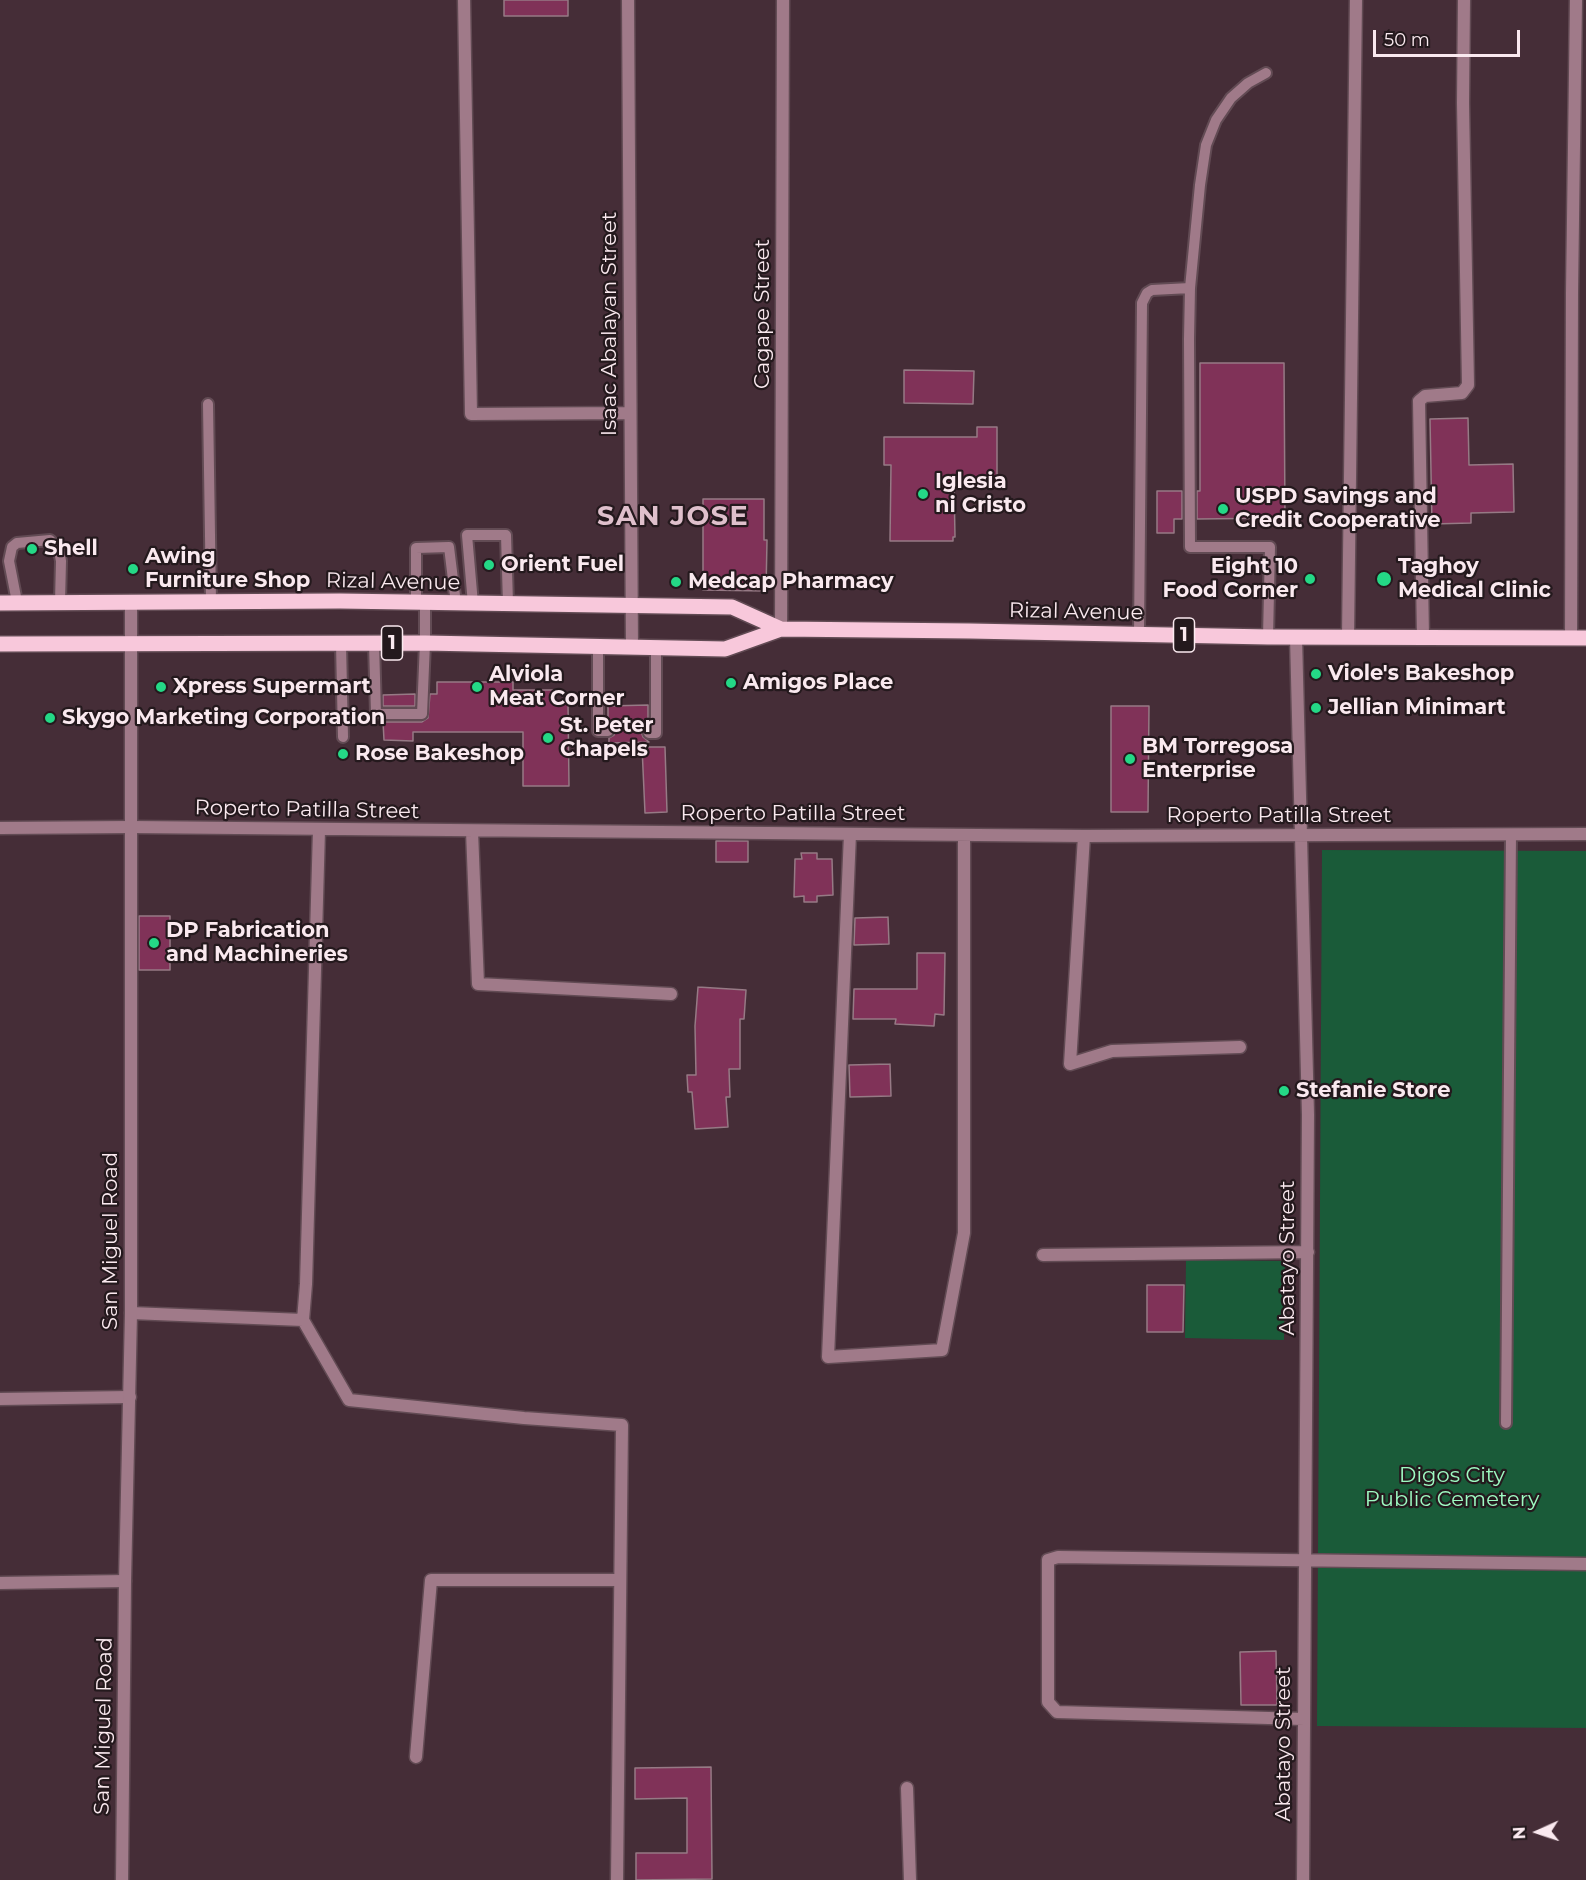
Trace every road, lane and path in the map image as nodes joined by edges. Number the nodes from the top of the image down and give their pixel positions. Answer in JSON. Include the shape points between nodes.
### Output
{"nodes":[{"id":1,"x":464,"y":0,"type":"edge"},
{"id":2,"x":628,"y":0,"type":"edge"},
{"id":3,"x":783,"y":0,"type":"edge"},
{"id":4,"x":1356,"y":0,"type":"edge"},
{"id":5,"x":1464,"y":0,"type":"edge"},
{"id":6,"x":1576,"y":0,"type":"edge"},
{"id":7,"x":1266,"y":73,"type":"dead end"},
{"id":8,"x":1190,"y":288,"type":"junction"},
{"id":9,"x":208,"y":404,"type":"dead end"},
{"id":10,"x":630,"y":413,"type":"junction"},
{"id":11,"x":131,"y":601,"type":"junction"},
{"id":12,"x":211,"y":601,"type":"junction"},
{"id":13,"x":17,"y":602,"type":"junction"},
{"id":14,"x":60,"y":602,"type":"junction"},
{"id":15,"x":0,"y":603,"type":"edge"},
{"id":16,"x":420,"y":603,"type":"junction"},
{"id":17,"x":456,"y":604,"type":"junction"},
{"id":18,"x":473,"y":604,"type":"junction"},
{"id":19,"x":507,"y":604,"type":"junction"},
{"id":20,"x":632,"y":606,"type":"junction"},
{"id":21,"x":781,"y":629,"type":"junction"},
{"id":22,"x":1139,"y":634,"type":"junction"},
{"id":23,"x":1296,"y":637,"type":"junction"},
{"id":24,"x":1268,"y":638,"type":"junction"},
{"id":25,"x":1348,"y":638,"type":"junction"},
{"id":26,"x":1423,"y":638,"type":"junction"},
{"id":27,"x":1579,"y":638,"type":"edge"},
{"id":28,"x":131,"y":643,"type":"junction"},
{"id":29,"x":341,"y":643,"type":"junction"},
{"id":30,"x":374,"y":643,"type":"junction"},
{"id":31,"x":426,"y":643,"type":"junction"},
{"id":32,"x":0,"y":644,"type":"edge"},
{"id":33,"x":598,"y":647,"type":"junction"},
{"id":34,"x":632,"y":648,"type":"junction"},
{"id":35,"x":656,"y":648,"type":"junction"},
{"id":36,"x":608,"y":731,"type":"dead end"},
{"id":37,"x":649,"y":733,"type":"dead end"},
{"id":38,"x":343,"y":737,"type":"dead end"},
{"id":39,"x":131,"y":827,"type":"junction"},
{"id":40,"x":0,"y":828,"type":"edge"},
{"id":41,"x":319,"y":830,"type":"junction"},
{"id":42,"x":472,"y":831,"type":"junction"},
{"id":43,"x":850,"y":834,"type":"junction"},
{"id":44,"x":1511,"y":834,"type":"junction"},
{"id":45,"x":1586,"y":834,"type":"edge"},
{"id":46,"x":964,"y":835,"type":"junction"},
{"id":47,"x":1302,"y":835,"type":"junction"},
{"id":48,"x":1084,"y":836,"type":"junction"},
{"id":49,"x":671,"y":994,"type":"dead end"},
{"id":50,"x":1240,"y":1047,"type":"dead end"},
{"id":51,"x":1308,"y":1252,"type":"junction"},
{"id":52,"x":1043,"y":1255,"type":"dead end"},
{"id":53,"x":131,"y":1313,"type":"junction"},
{"id":54,"x":303,"y":1320,"type":"junction"},
{"id":55,"x":130,"y":1397,"type":"junction"},
{"id":56,"x":0,"y":1399,"type":"edge"},
{"id":57,"x":1506,"y":1424,"type":"dead end"},
{"id":58,"x":1305,"y":1561,"type":"junction"},
{"id":59,"x":1586,"y":1564,"type":"edge"},
{"id":60,"x":620,"y":1580,"type":"junction"},
{"id":61,"x":125,"y":1581,"type":"junction"},
{"id":62,"x":0,"y":1583,"type":"edge"},
{"id":63,"x":1304,"y":1719,"type":"junction"},
{"id":64,"x":416,"y":1756,"type":"dead end"},
{"id":65,"x":907,"y":1788,"type":"dead end"},
{"id":66,"x":122,"y":1880,"type":"edge"},
{"id":67,"x":616,"y":1880,"type":"edge"},
{"id":68,"x":910,"y":1880,"type":"edge"},
{"id":69,"x":1303,"y":1880,"type":"edge"}],
"edges":[{"from":1,"to":10,"type":"street","via":[[471,414]]},
{"from":2,"to":10,"type":"street","name":"Isaac Abalayan Street"},
{"from":3,"to":21,"type":"street","name":"Cagape Street"},
{"from":4,"to":25,"type":"street"},
{"from":5,"to":26,"type":"street","via":[[1468,385],[1462,393],[1425,396],[1419,402]]},
{"from":6,"to":27,"type":"street","via":[[1572,282]]},
{"from":7,"to":8,"type":"lane","via":[[1230,98],[1206,144]]},
{"from":8,"to":22,"type":"lane","via":[[1152,290],[1142,303]]},
{"from":8,"to":24,"type":"lane","via":[[1190,547],[1270,547]]},
{"from":9,"to":12,"type":"lane"},
{"from":10,"to":20,"type":"street","name":"Isaac Abalayan Street"},
{"from":11,"to":12,"type":"main road","name":"Rizal Avenue","number":"1"},
{"from":11,"to":14,"type":"main road","name":"Rizal Avenue","number":"1"},
{"from":11,"to":28,"type":"street","name":"San Miguel Road"},
{"from":12,"to":16,"type":"main road","name":"Rizal Avenue","number":"1"},
{"from":13,"to":14,"type":"main road","name":"Rizal Avenue","number":"1"},
{"from":13,"to":14,"type":"lane","via":[[9,561],[12,547],[17,543],[50,540],[61,561]]},
{"from":13,"to":15,"type":"main road","name":"Rizal Avenue","number":"1"},
{"from":16,"to":17,"type":"main road","name":"Rizal Avenue","number":"1"},
{"from":16,"to":17,"type":"lane","via":[[416,548],[449,547]]},
{"from":16,"to":31,"type":"lane"},
{"from":17,"to":18,"type":"main road","name":"Rizal Avenue","number":"1"},
{"from":18,"to":19,"type":"main road","name":"Rizal Avenue","number":"1"},
{"from":18,"to":19,"type":"lane","via":[[467,535],[506,535]]},
{"from":19,"to":20,"type":"main road","name":"Rizal Avenue","number":"1"},
{"from":20,"to":21,"type":"main road","name":"Rizal Avenue","number":"1","via":[[732,607]]},
{"from":20,"to":34,"type":"street","name":"Isaac Abalayan Street"},
{"from":21,"to":22,"type":"main road","name":"Rizal Avenue","number":"1"},
{"from":21,"to":35,"type":"main road","name":"Rizal Avenue","number":"1","via":[[725,649]]},
{"from":22,"to":24,"type":"main road","name":"Rizal Avenue","number":"1"},
{"from":23,"to":24,"type":"main road","name":"Rizal Avenue","number":"1"},
{"from":23,"to":25,"type":"main road","name":"Rizal Avenue","number":"1"},
{"from":23,"to":47,"type":"street","name":"Abatayo Street"},
{"from":25,"to":26,"type":"main road","name":"Rizal Avenue","number":"1"},
{"from":26,"to":27,"type":"main road","name":"Rizal Avenue","number":"1"},
{"from":28,"to":29,"type":"main road","name":"Rizal Avenue","number":"1"},
{"from":28,"to":32,"type":"main road","name":"Rizal Avenue","number":"1"},
{"from":28,"to":39,"type":"street","name":"San Miguel Road"},
{"from":29,"to":30,"type":"main road","name":"Rizal Avenue","number":"1"},
{"from":29,"to":38,"type":"lane"},
{"from":30,"to":31,"type":"main road","name":"Rizal Avenue","number":"1"},
{"from":30,"to":31,"type":"lane","via":[[376,714],[422,714]]},
{"from":31,"to":33,"type":"main road","name":"Rizal Avenue","number":"1"},
{"from":33,"to":34,"type":"main road","name":"Rizal Avenue","number":"1"},
{"from":33,"to":36,"type":"lane","via":[[598,731]]},
{"from":34,"to":35,"type":"main road","name":"Rizal Avenue","number":"1"},
{"from":35,"to":37,"type":"lane","via":[[656,733]]},
{"from":39,"to":40,"type":"street","name":"Roperto Patilla Street"},
{"from":39,"to":41,"type":"street","name":"Roperto Patilla Street"},
{"from":39,"to":53,"type":"street","name":"San Miguel Road"},
{"from":41,"to":42,"type":"street","name":"Roperto Patilla Street"},
{"from":41,"to":54,"type":"street"},
{"from":42,"to":43,"type":"street","name":"Roperto Patilla Street"},
{"from":42,"to":49,"type":"street","via":[[478,984]]},
{"from":43,"to":46,"type":"street","name":"Roperto Patilla Street"},
{"from":43,"to":46,"type":"street","via":[[828,1357],[942,1350],[964,1233]]},
{"from":44,"to":45,"type":"street","name":"Roperto Patilla Street"},
{"from":44,"to":47,"type":"street","name":"Roperto Patilla Street"},
{"from":44,"to":57,"type":"lane"},
{"from":46,"to":48,"type":"street","name":"Roperto Patilla Street"},
{"from":47,"to":48,"type":"street","name":"Roperto Patilla Street"},
{"from":47,"to":51,"type":"street","name":"Abatayo Street"},
{"from":48,"to":50,"type":"street","via":[[1070,1064],[1112,1051]]},
{"from":51,"to":52,"type":"street"},
{"from":51,"to":58,"type":"street","name":"Abatayo Street"},
{"from":53,"to":54,"type":"street"},
{"from":53,"to":55,"type":"street","name":"San Miguel Road"},
{"from":54,"to":60,"type":"street","via":[[349,1400],[622,1425]]},
{"from":55,"to":56,"type":"street"},
{"from":55,"to":61,"type":"street","name":"San Miguel Road"},
{"from":58,"to":59,"type":"street"},
{"from":58,"to":63,"type":"street","name":"Abatayo Street"},
{"from":58,"to":63,"type":"street","via":[[1058,1557],[1048,1560],[1048,1702],[1057,1713]]},
{"from":60,"to":64,"type":"street","via":[[431,1581]]},
{"from":60,"to":67,"type":"street"},
{"from":61,"to":62,"type":"street"},
{"from":61,"to":66,"type":"street","name":"San Miguel Road"},
{"from":63,"to":69,"type":"street","name":"Abatayo Street"},
{"from":65,"to":68,"type":"street"}]}
